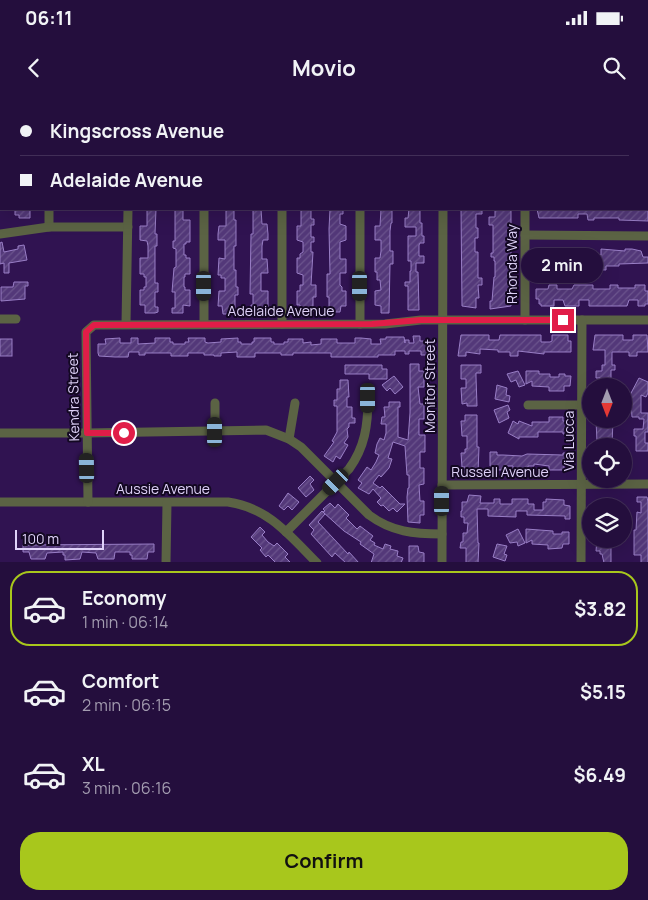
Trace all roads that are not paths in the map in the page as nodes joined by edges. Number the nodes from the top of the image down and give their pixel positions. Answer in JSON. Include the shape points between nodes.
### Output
{"nodes":[{"id":1,"x":49,"y":210,"type":"edge"},
{"id":2,"x":128,"y":210,"type":"edge"},
{"id":3,"x":204,"y":210,"type":"edge"},
{"id":4,"x":282,"y":210,"type":"edge"},
{"id":5,"x":360,"y":210,"type":"edge"},
{"id":6,"x":443,"y":210,"type":"edge"},
{"id":7,"x":525,"y":210,"type":"edge"},
{"id":8,"x":49,"y":227,"type":"junction"},
{"id":9,"x":128,"y":227,"type":"junction"},
{"id":10,"x":0,"y":234,"type":"edge"},
{"id":11,"x":525,"y":235,"type":"junction"},
{"id":12,"x":648,"y":236,"type":"edge"},
{"id":13,"x":0,"y":319,"type":"edge"},
{"id":14,"x":16,"y":319,"type":"dead end"},
{"id":15,"x":442,"y":320,"type":"junction"},
{"id":16,"x":525,"y":320,"type":"junction"},
{"id":17,"x":582,"y":320,"type":"junction"},
{"id":18,"x":648,"y":320,"type":"edge"},
{"id":19,"x":126,"y":324,"type":"junction"},
{"id":20,"x":204,"y":324,"type":"junction"},
{"id":21,"x":282,"y":324,"type":"junction"},
{"id":22,"x":360,"y":324,"type":"junction"},
{"id":23,"x":94,"y":325,"type":"joint"},
{"id":24,"x":582,"y":378,"type":"edge"},
{"id":25,"x":368,"y":398,"type":"dead end"},
{"id":26,"x":215,"y":403,"type":"dead end"},
{"id":27,"x":295,"y":403,"type":"dead end"},
{"id":28,"x":528,"y":405,"type":"dead end"},
{"id":29,"x":582,"y":405,"type":"edge"},
{"id":30,"x":215,"y":432,"type":"junction"},
{"id":31,"x":0,"y":433,"type":"edge"},
{"id":32,"x":87,"y":433,"type":"junction"},
{"id":33,"x":289,"y":439,"type":"junction"},
{"id":34,"x":336,"y":482,"type":"junction"},
{"id":35,"x":632,"y":484,"type":"edge"},
{"id":36,"x":648,"y":484,"type":"edge"},
{"id":37,"x":442,"y":485,"type":"junction"},
{"id":38,"x":582,"y":485,"type":"joint"},
{"id":39,"x":0,"y":502,"type":"edge"},
{"id":40,"x":88,"y":502,"type":"junction"},
{"id":41,"x":167,"y":503,"type":"junction"},
{"id":42,"x":286,"y":532,"type":"junction"},
{"id":43,"x":442,"y":534,"type":"junction"},
{"id":44,"x":166,"y":562,"type":"edge"},
{"id":45,"x":317,"y":562,"type":"edge"},
{"id":46,"x":442,"y":562,"type":"edge"},
{"id":47,"x":581,"y":562,"type":"edge"}],
"edges":[{"from":1,"to":8,"type":"street"},
{"from":2,"to":9,"type":"street"},
{"from":3,"to":20,"type":"street"},
{"from":4,"to":21,"type":"street"},
{"from":5,"to":22,"type":"street"},
{"from":6,"to":15,"type":"street","name":"Monitor Street"},
{"from":7,"to":11,"type":"street","name":"Rhonda Way"},
{"from":8,"to":9,"type":"street"},
{"from":8,"to":10,"type":"street"},
{"from":9,"to":19,"type":"street"},
{"from":11,"to":12,"type":"street"},
{"from":11,"to":16,"type":"street","name":"Rhonda Way"},
{"from":13,"to":14,"type":"street"},
{"from":15,"to":16,"type":"street","name":"Adelaide Avenue"},
{"from":15,"to":22,"type":"street","name":"Adelaide Avenue"},
{"from":15,"to":37,"type":"street","name":"Monitor Street"},
{"from":16,"to":17,"type":"street","name":"Adelaide Avenue"},
{"from":17,"to":18,"type":"street","name":"Adelaide Avenue"},
{"from":17,"to":24,"type":"street","name":"Via Lucca"},
{"from":19,"to":20,"type":"street","name":"Adelaide Avenue"},
{"from":19,"to":23,"type":"street","name":"Adelaide Avenue"},
{"from":20,"to":21,"type":"street","name":"Adelaide Avenue"},
{"from":21,"to":22,"type":"street","name":"Adelaide Avenue"},
{"from":23,"to":32,"type":"street","name":"Kendra Street","via":[[86,332]]},
{"from":25,"to":34,"type":"street","via":[[365,440],[355,460]]},
{"from":26,"to":30,"type":"street"},
{"from":27,"to":33,"type":"street"},
{"from":28,"to":29,"type":"street"},
{"from":30,"to":32,"type":"street"},
{"from":30,"to":33,"type":"street","via":[[266,430]]},
{"from":31,"to":32,"type":"street"},
{"from":32,"to":40,"type":"street","name":"Kendra Street"},
{"from":33,"to":34,"type":"street"},
{"from":34,"to":42,"type":"street"},
{"from":34,"to":43,"type":"street","via":[[369,514],[388,527],[407,533]]},
{"from":35,"to":36,"type":"street","name":"Russell Avenue"},
{"from":37,"to":38,"type":"street","name":"Russell Avenue"},
{"from":37,"to":43,"type":"street","name":"Monitor Street"},
{"from":38,"to":47,"type":"street","name":"Via Lucca"},
{"from":39,"to":40,"type":"street","name":"Aussie Avenue"},
{"from":40,"to":41,"type":"street","name":"Aussie Avenue"},
{"from":41,"to":42,"type":"street","name":"Aussie Avenue","via":[[239,503],[269,516]]},
{"from":41,"to":44,"type":"street"},
{"from":42,"to":45,"type":"street","name":"Aussie Avenue"},
{"from":43,"to":46,"type":"street","name":"Monitor Street"}]}
